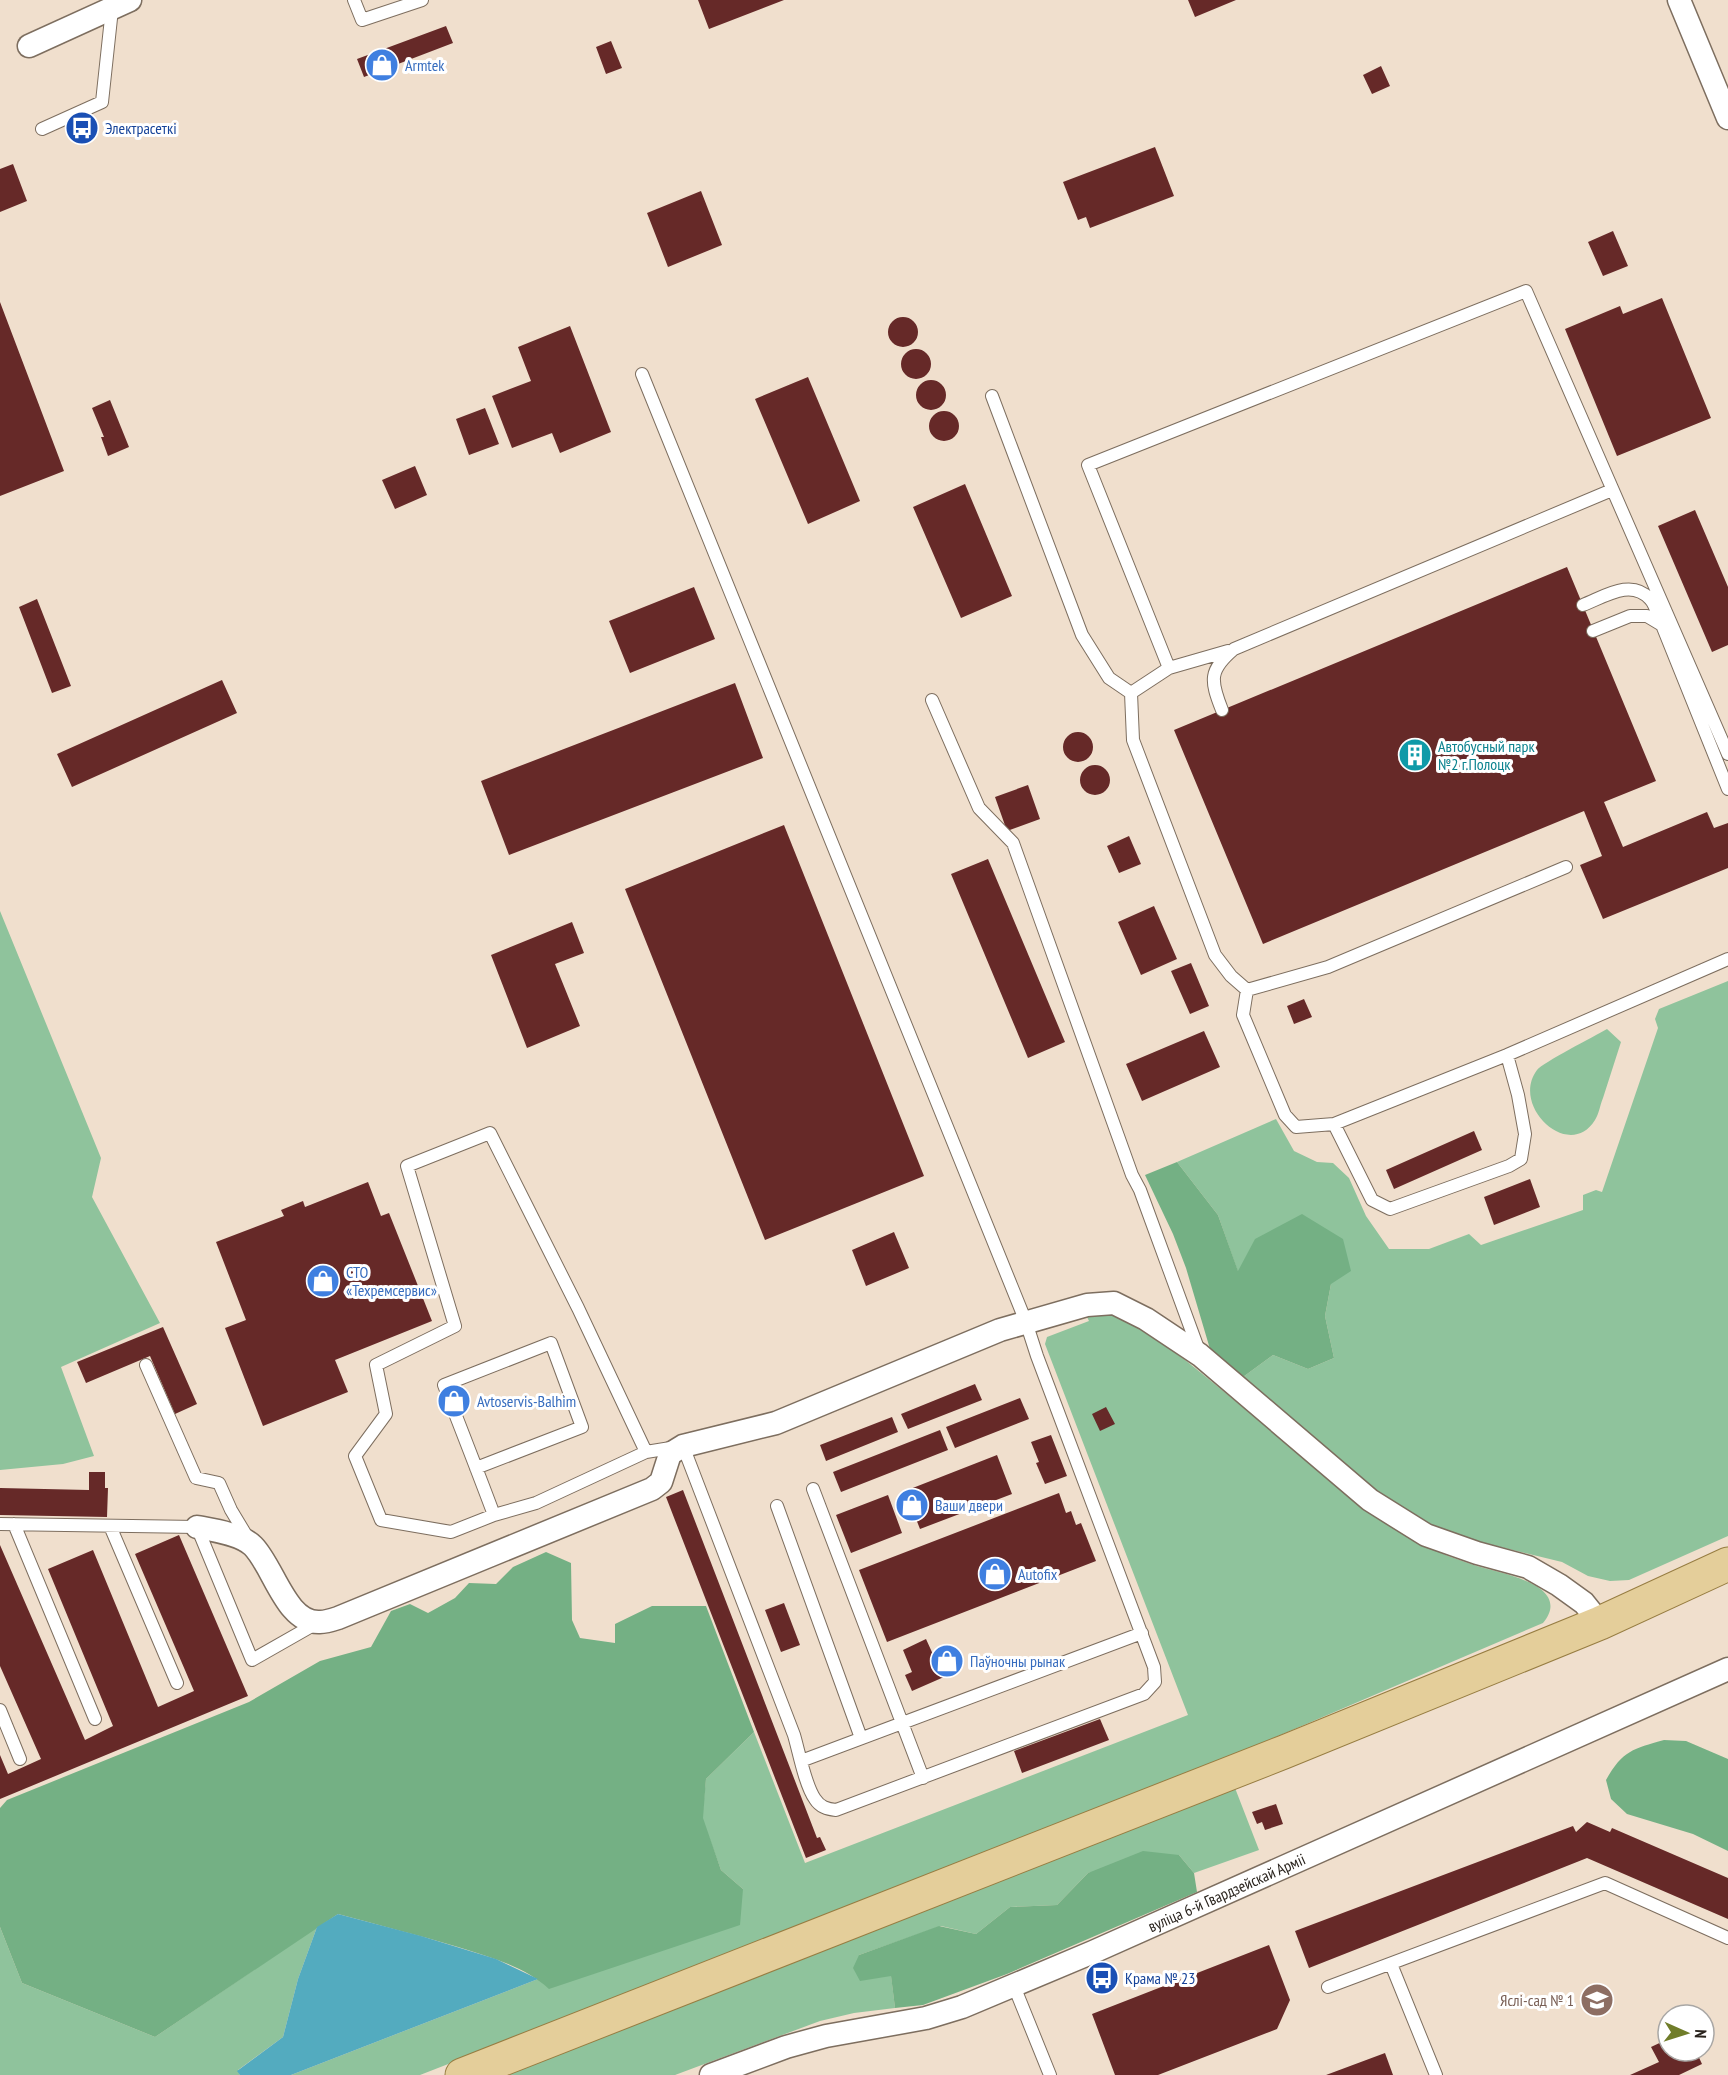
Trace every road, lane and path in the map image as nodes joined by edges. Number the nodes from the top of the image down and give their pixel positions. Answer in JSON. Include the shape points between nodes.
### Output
{"nodes":[{"id":1,"x":354,"y":0,"type":"edge"},
{"id":2,"x":423,"y":0,"type":"edge"},
{"id":3,"x":1679,"y":0,"type":"edge"},
{"id":4,"x":121,"y":4,"type":"edge"},
{"id":5,"x":29,"y":46,"type":"dead end"},
{"id":6,"x":1728,"y":118,"type":"edge"},
{"id":7,"x":42,"y":129,"type":"dead end"},
{"id":8,"x":642,"y":374,"type":"dead end"},
{"id":9,"x":992,"y":396,"type":"dead end"},
{"id":10,"x":1612,"y":490,"type":"junction"},
{"id":11,"x":1583,"y":605,"type":"dead end"},
{"id":12,"x":1662,"y":625,"type":"junction"},
{"id":13,"x":1593,"y":631,"type":"dead end"},
{"id":14,"x":1234,"y":649,"type":"junction"},
{"id":15,"x":1169,"y":668,"type":"junction"},
{"id":16,"x":1131,"y":693,"type":"junction"},
{"id":17,"x":932,"y":700,"type":"dead end"},
{"id":18,"x":1222,"y":710,"type":"dead end"},
{"id":19,"x":1728,"y":754,"type":"edge"},
{"id":20,"x":1728,"y":789,"type":"edge"},
{"id":21,"x":1566,"y":867,"type":"dead end"},
{"id":22,"x":1728,"y":959,"type":"edge"},
{"id":23,"x":1247,"y":990,"type":"junction"},
{"id":24,"x":1507,"y":1055,"type":"junction"},
{"id":25,"x":1334,"y":1124,"type":"junction"},
{"id":26,"x":1026,"y":1322,"type":"junction"},
{"id":27,"x":1200,"y":1355,"type":"junction"},
{"id":28,"x":146,"y":1365,"type":"dead end"},
{"id":29,"x":683,"y":1446,"type":"junction"},
{"id":30,"x":646,"y":1452,"type":"junction"},
{"id":31,"x":476,"y":1468,"type":"junction"},
{"id":32,"x":813,"y":1489,"type":"dead end"},
{"id":33,"x":777,"y":1506,"type":"dead end"},
{"id":34,"x":494,"y":1515,"type":"junction"},
{"id":35,"x":0,"y":1524,"type":"edge"},
{"id":36,"x":14,"y":1524,"type":"junction"},
{"id":37,"x":110,"y":1526,"type":"junction"},
{"id":38,"x":196,"y":1527,"type":"junction"},
{"id":39,"x":252,"y":1544,"type":"junction"},
{"id":40,"x":1728,"y":1564,"type":"edge"},
{"id":41,"x":318,"y":1622,"type":"junction"},
{"id":42,"x":1600,"y":1623,"type":"junction"},
{"id":43,"x":1142,"y":1632,"type":"junction"},
{"id":44,"x":1728,"y":1669,"type":"edge"},
{"id":45,"x":177,"y":1683,"type":"dead end"},
{"id":46,"x":0,"y":1710,"type":"edge"},
{"id":47,"x":95,"y":1719,"type":"dead end"},
{"id":48,"x":903,"y":1723,"type":"junction"},
{"id":49,"x":861,"y":1738,"type":"junction"},
{"id":50,"x":20,"y":1759,"type":"dead end"},
{"id":51,"x":801,"y":1761,"type":"junction"},
{"id":52,"x":923,"y":1778,"type":"junction"},
{"id":53,"x":1728,"y":1938,"type":"edge"},
{"id":54,"x":1391,"y":1964,"type":"junction"},
{"id":55,"x":1014,"y":1986,"type":"junction"},
{"id":56,"x":1328,"y":1987,"type":"dead end"},
{"id":57,"x":462,"y":2075,"type":"edge"},
{"id":58,"x":711,"y":2075,"type":"edge"},
{"id":59,"x":1050,"y":2075,"type":"edge"},
{"id":60,"x":1437,"y":2075,"type":"edge"}],
"edges":[{"from":1,"to":2,"type":"lane","via":[[362,20]]},
{"from":3,"to":6,"type":"street"},
{"from":4,"to":5,"type":"street"},
{"from":4,"to":7,"type":"lane","via":[[102,102]]},
{"from":8,"to":26,"type":"lane"},
{"from":9,"to":16,"type":"lane","via":[[1082,635],[1109,678]]},
{"from":10,"to":14,"type":"lane"},
{"from":10,"to":15,"type":"lane","via":[[1526,291],[1088,465]]},
{"from":10,"to":19,"type":"lane"},
{"from":11,"to":12,"type":"lane","via":[[1622,589],[1637,589],[1651,600]]},
{"from":12,"to":13,"type":"lane","via":[[1647,616],[1630,616]]},
{"from":12,"to":20,"type":"lane"},
{"from":14,"to":15,"type":"lane"},
{"from":14,"to":18,"type":"lane","via":[[1220,661],[1214,676],[1214,690]]},
{"from":15,"to":16,"type":"lane"},
{"from":16,"to":23,"type":"lane","via":[[1133,740],[1215,955]]},
{"from":17,"to":27,"type":"lane","via":[[978,808],[1013,843]]},
{"from":21,"to":23,"type":"lane","via":[[1328,967]]},
{"from":22,"to":24,"type":"lane"},
{"from":23,"to":25,"type":"lane","via":[[1243,1015],[1285,1115],[1296,1127]]},
{"from":24,"to":25,"type":"lane"},
{"from":24,"to":25,"type":"lane","via":[[1525,1134],[1521,1159],[1509,1166],[1390,1209],[1372,1200]]},
{"from":26,"to":27,"type":"street","via":[[1087,1305],[1114,1303]]},
{"from":26,"to":29,"type":"street","via":[[776,1423]]},
{"from":26,"to":43,"type":"lane"},
{"from":27,"to":42,"type":"street","via":[[1370,1500],[1426,1535],[1528,1567],[1584,1603]]},
{"from":28,"to":39,"type":"lane","via":[[196,1478],[219,1483]]},
{"from":29,"to":30,"type":"lane"},
{"from":29,"to":41,"type":"street","via":[[670,1454],[661,1482],[652,1489],[338,1618]]},
{"from":29,"to":51,"type":"lane"},
{"from":30,"to":34,"type":"lane","via":[[536,1503]]},
{"from":30,"to":34,"type":"lane","via":[[490,1133],[406,1166],[455,1326],[376,1365],[386,1414],[355,1456],[381,1520],[451,1532]]},
{"from":31,"to":31,"type":"lane","via":[[444,1385],[551,1343],[582,1426]]},
{"from":31,"to":34,"type":"lane"},
{"from":32,"to":48,"type":"lane"},
{"from":33,"to":49,"type":"lane"},
{"from":35,"to":36,"type":"lane"},
{"from":36,"to":37,"type":"lane"},
{"from":36,"to":47,"type":"lane"},
{"from":37,"to":38,"type":"lane"},
{"from":37,"to":45,"type":"lane"},
{"from":38,"to":39,"type":"street"},
{"from":38,"to":41,"type":"lane","via":[[252,1660]]},
{"from":39,"to":41,"type":"street","via":[[271,1570],[288,1605],[300,1617]]},
{"from":40,"to":42,"type":"main road"},
{"from":42,"to":57,"type":"main road","via":[[1284,1752]]},
{"from":43,"to":48,"type":"lane"},
{"from":43,"to":52,"type":"lane","via":[[1155,1682],[1144,1694]]},
{"from":44,"to":55,"type":"street","name":"вуліца 6-й Гвардзейскай Арміі"},
{"from":46,"to":50,"type":"lane"},
{"from":48,"to":49,"type":"lane"},
{"from":48,"to":52,"type":"lane"},
{"from":49,"to":51,"type":"lane"},
{"from":51,"to":52,"type":"lane","via":[[815,1800],[825,1809],[836,1810]]},
{"from":53,"to":54,"type":"lane","via":[[1605,1883]]},
{"from":54,"to":56,"type":"lane"},
{"from":54,"to":60,"type":"lane"},
{"from":55,"to":58,"type":"street","name":"вуліца 6-й Гвардзейскай Арміі","via":[[927,2018],[826,2036]]},
{"from":55,"to":59,"type":"lane"}]}
